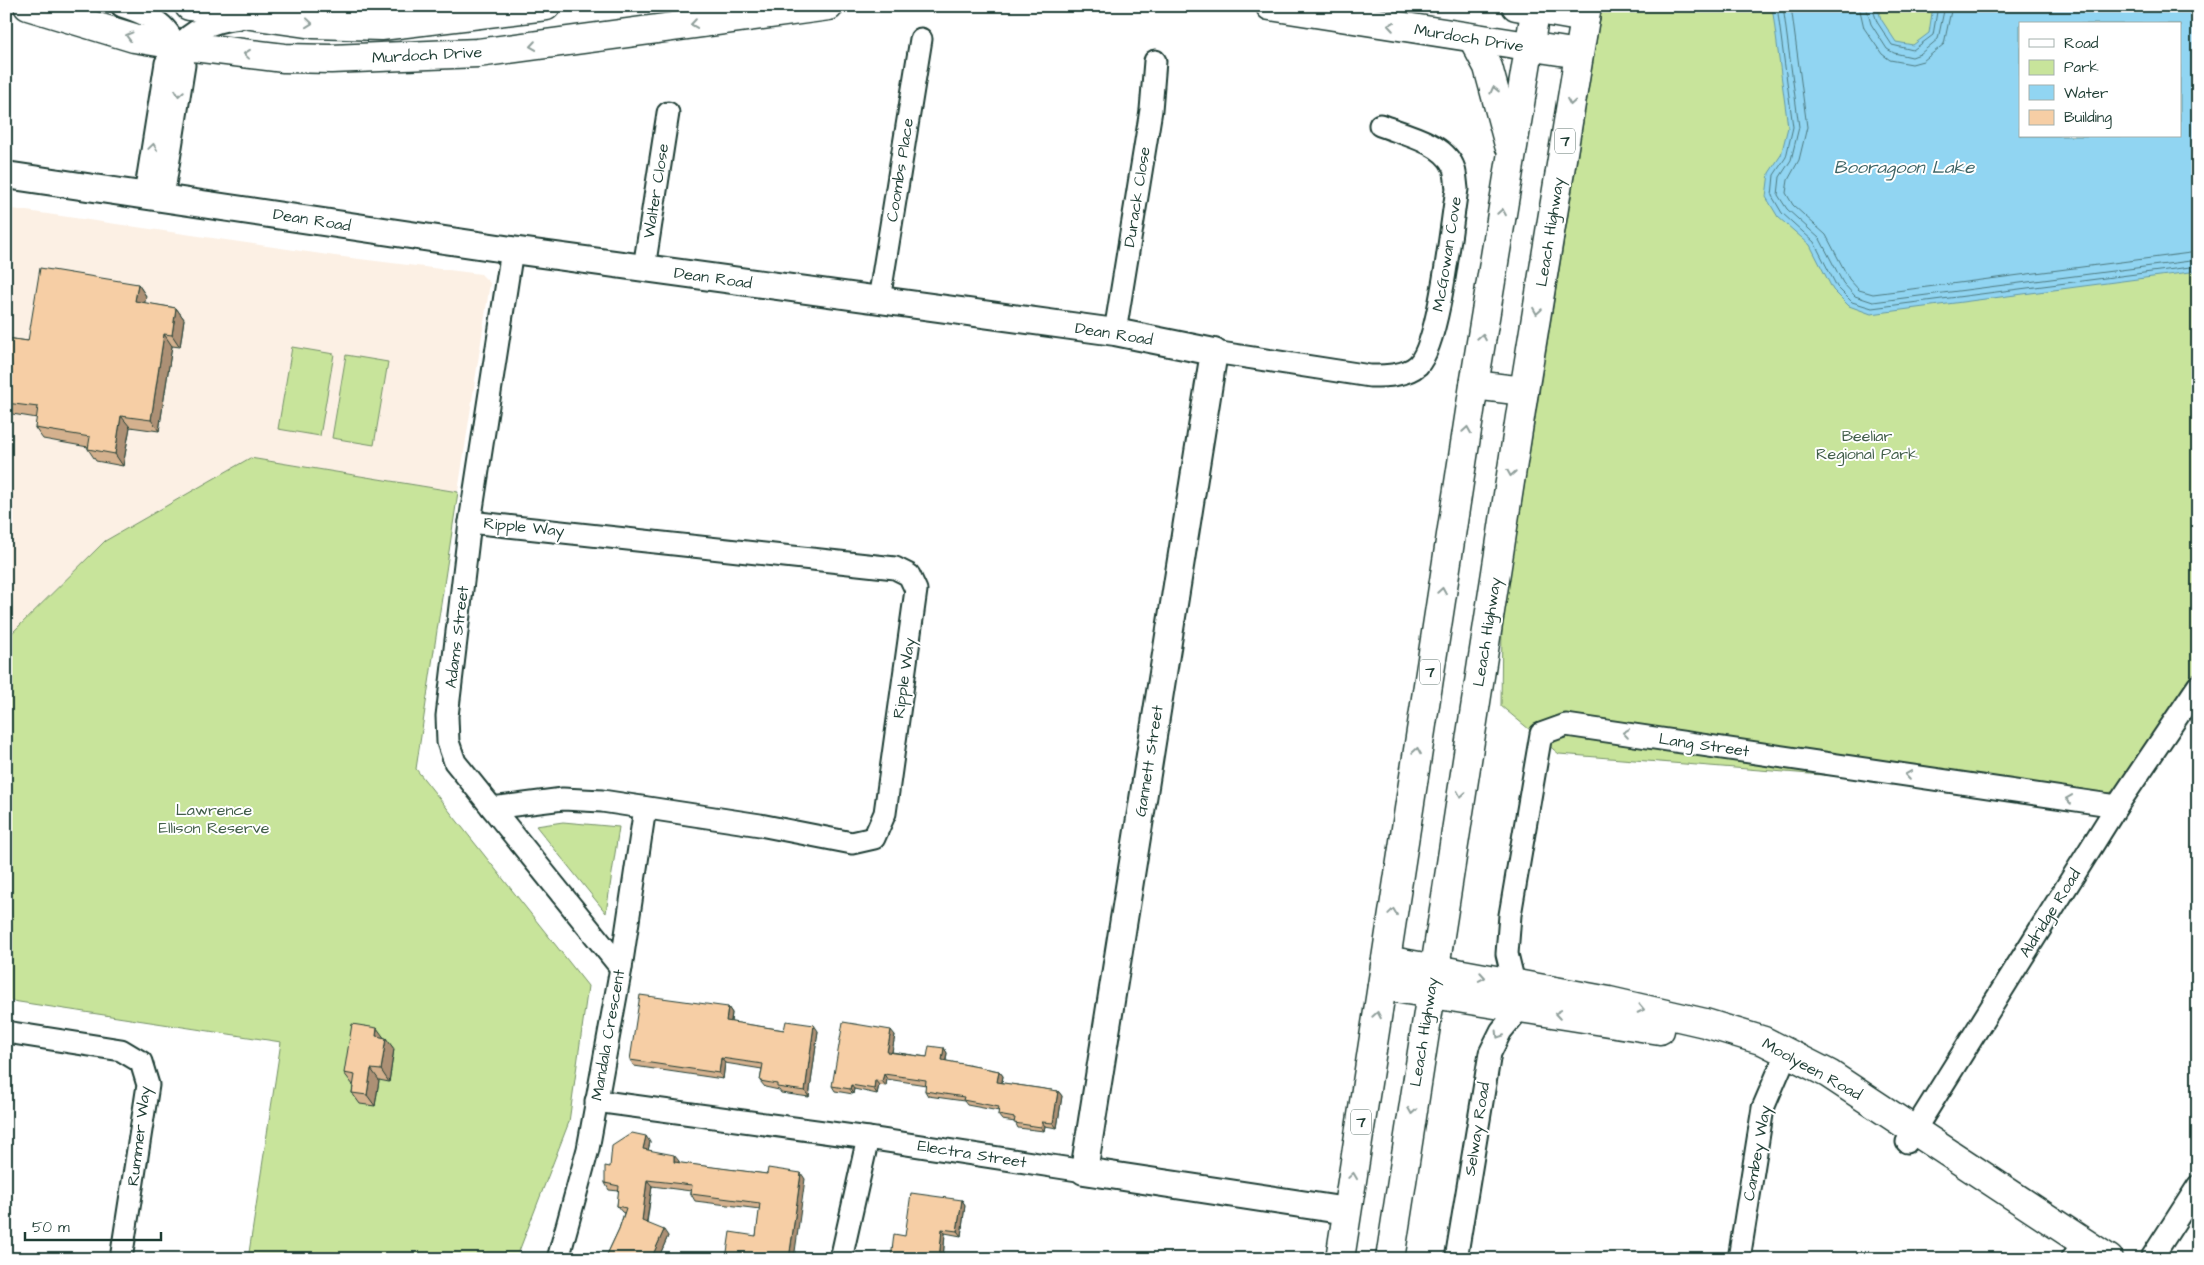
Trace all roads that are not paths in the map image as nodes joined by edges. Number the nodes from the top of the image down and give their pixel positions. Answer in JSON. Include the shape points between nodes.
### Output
{"nodes":[{"id":1,"x":28,"y":6,"type":"edge"},
{"id":2,"x":122,"y":6,"type":"edge"},
{"id":3,"x":189,"y":6,"type":"edge"},
{"id":4,"x":546,"y":6,"type":"edge"},
{"id":5,"x":829,"y":6,"type":"edge"},
{"id":6,"x":1270,"y":6,"type":"edge"},
{"id":7,"x":1529,"y":7,"type":"edge"},
{"id":8,"x":1586,"y":12,"type":"edge"},
{"id":9,"x":261,"y":17,"type":"junction"},
{"id":10,"x":921,"y":39,"type":"dead end"},
{"id":11,"x":1474,"y":39,"type":"junction"},
{"id":12,"x":177,"y":45,"type":"junction"},
{"id":13,"x":1529,"y":47,"type":"junction"},
{"id":14,"x":1579,"y":54,"type":"junction"},
{"id":15,"x":1155,"y":62,"type":"dead end"},
{"id":16,"x":668,"y":113,"type":"dead end"},
{"id":17,"x":1380,"y":125,"type":"dead end"},
{"id":18,"x":1512,"y":154,"type":"junction"},
{"id":19,"x":6,"y":175,"type":"edge"},
{"id":20,"x":154,"y":196,"type":"junction"},
{"id":21,"x":512,"y":250,"type":"junction"},
{"id":22,"x":644,"y":268,"type":"junction"},
{"id":23,"x":879,"y":300,"type":"junction"},
{"id":24,"x":1115,"y":332,"type":"junction"},
{"id":25,"x":1214,"y":352,"type":"junction"},
{"id":26,"x":1418,"y":364,"type":"joint"},
{"id":27,"x":1474,"y":385,"type":"junction"},
{"id":28,"x":1524,"y":390,"type":"junction"},
{"id":29,"x":470,"y":522,"type":"junction"},
{"id":30,"x":2198,"y":686,"type":"edge"},
{"id":31,"x":2117,"y":806,"type":"junction"},
{"id":32,"x":492,"y":808,"type":"junction"},
{"id":33,"x":646,"y":808,"type":"junction"},
{"id":34,"x":621,"y":968,"type":"junction"},
{"id":35,"x":1384,"y":973,"type":"junction"},
{"id":36,"x":1432,"y":981,"type":"junction"},
{"id":37,"x":1517,"y":995,"type":"junction"},
{"id":38,"x":6,"y":1032,"type":"edge"},
{"id":39,"x":1784,"y":1058,"type":"junction"},
{"id":40,"x":596,"y":1101,"type":"junction"},
{"id":41,"x":1911,"y":1136,"type":"junction"},
{"id":42,"x":868,"y":1138,"type":"junction"},
{"id":43,"x":1084,"y":1171,"type":"junction"},
{"id":44,"x":2198,"y":1186,"type":"edge"},
{"id":45,"x":1347,"y":1211,"type":"junction"},
{"id":46,"x":2078,"y":1253,"type":"edge"},
{"id":47,"x":121,"y":1259,"type":"edge"},
{"id":48,"x":558,"y":1259,"type":"edge"},
{"id":49,"x":841,"y":1259,"type":"edge"},
{"id":50,"x":1340,"y":1259,"type":"edge"},
{"id":51,"x":1390,"y":1259,"type":"edge"},
{"id":52,"x":1456,"y":1259,"type":"edge"},
{"id":53,"x":1739,"y":1259,"type":"edge"},
{"id":54,"x":2109,"y":1259,"type":"edge"},
{"id":55,"x":2151,"y":1259,"type":"edge"}],
"edges":[{"from":12,"to":1,"type":"main road","name":"Murdoch Drive","one_way":true,"via":[[134,38]]},
{"from":2,"to":12,"type":"street","via":[[147,14],[160,23]]},
{"from":3,"to":9,"type":"main road","name":"Murdoch Drive"},
{"from":9,"to":4,"type":"main road","name":"Murdoch Drive","one_way":true,"via":[[313,24],[381,26]]},
{"from":5,"to":12,"type":"main road","name":"Murdoch Drive","one_way":true,"via":[[478,53],[284,58]]},
{"from":11,"to":6,"type":"main road","name":"Murdoch Drive","one_way":true},
{"from":7,"to":8,"type":"main road"},
{"from":7,"to":13,"type":"main road","number":"7"},
{"from":8,"to":14,"type":"main road","name":"Leach Highway","number":"7"},
{"from":9,"to":12,"type":"street","via":[[220,20],[194,32]]},
{"from":10,"to":23,"type":"street","name":"Coombs Place"},
{"from":11,"to":13,"type":"main road","name":"Murdoch Drive"},
{"from":18,"to":11,"type":"main road","one_way":true,"via":[[1488,67]]},
{"from":12,"to":20,"type":"street","via":[[184,64]]},
{"from":13,"to":14,"type":"main road","name":"Murdoch Drive"},
{"from":13,"to":18,"type":"main road","number":"7"},
{"from":14,"to":28,"type":"main road","name":"Leach Highway","number":"7","one_way":true},
{"from":15,"to":24,"type":"street","name":"Durack Close","via":[[1152,110]]},
{"from":16,"to":22,"type":"street","name":"Walter Close"},
{"from":17,"to":26,"type":"street","name":"McGowan Cove","via":[[1424,142],[1443,153],[1454,167],[1457,189],[1435,331]]},
{"from":27,"to":18,"type":"main road","number":"7","one_way":true},
{"from":19,"to":20,"type":"street","name":"Dean Road"},
{"from":20,"to":21,"type":"street","name":"Dean Road"},
{"from":21,"to":22,"type":"street","name":"Dean Road"},
{"from":21,"to":29,"type":"street","name":"Adams Street"},
{"from":22,"to":23,"type":"street","name":"Dean Road"},
{"from":23,"to":24,"type":"street","name":"Dean Road"},
{"from":24,"to":25,"type":"street","name":"Dean Road"},
{"from":25,"to":26,"type":"street","name":"Dean Road","via":[[1370,376],[1396,375]]},
{"from":25,"to":43,"type":"street","name":"Gannett Street"},
{"from":27,"to":28,"type":"main road"},
{"from":35,"to":27,"type":"main road","number":"7","one_way":true},
{"from":28,"to":36,"type":"main road","name":"Leach Highway","number":"7","one_way":true},
{"from":29,"to":32,"type":"street","name":"Adams Street","via":[[447,716],[448,742],[455,762]]},
{"from":29,"to":33,"type":"street","name":"Ripple Way","via":[[863,563],[895,568],[909,575],[916,590],[885,813],[874,838],[852,843]]},
{"from":30,"to":31,"type":"street","name":"Aldridge Road"},
{"from":31,"to":37,"type":"street","name":"Lang Street","one_way":true,"via":[[1566,725],[1541,734],[1506,954]]},
{"from":31,"to":41,"type":"street","name":"Aldridge Road"},
{"from":32,"to":33,"type":"street","name":"Ripple Way","via":[[563,799]]},
{"from":32,"to":34,"type":"street","name":"Adams Street"},
{"from":33,"to":34,"type":"street","name":"Mandala Crescent"},
{"from":34,"to":40,"type":"street","name":"Mandala Crescent"},
{"from":35,"to":36,"type":"main road","name":"Moolyeen Road"},
{"from":45,"to":35,"type":"main road","number":"7","one_way":true},
{"from":36,"to":37,"type":"main road","name":"Moolyeen Road"},
{"from":36,"to":51,"type":"main road","name":"Leach Highway","number":"7","one_way":true},
{"from":37,"to":39,"type":"main road","name":"Moolyeen Road"},
{"from":37,"to":52,"type":"street","name":"Selway Road","one_way":true,"via":[[1486,1067]]},
{"from":38,"to":47,"type":"street","name":"Rummer Way","via":[[120,1050],[141,1062],[148,1085]]},
{"from":39,"to":41,"type":"main road","name":"Moolyeen Road","via":[[1814,1082]]},
{"from":39,"to":53,"type":"street","name":"Cambey Way","via":[[1763,1108]]},
{"from":40,"to":42,"type":"street","name":"Electra Street"},
{"from":40,"to":48,"type":"street","name":"Mandala Crescent","via":[[588,1149]]},
{"from":41,"to":46,"type":"main road","name":"Moolyeen Road"},
{"from":42,"to":43,"type":"street","name":"Electra Street"},
{"from":42,"to":49,"type":"street"},
{"from":43,"to":45,"type":"street","name":"Electra Street"},
{"from":44,"to":55,"type":"street"},
{"from":45,"to":50,"type":"main road","number":"7"},
{"from":46,"to":54,"type":"main road","name":"Moolyeen Road"}]}
